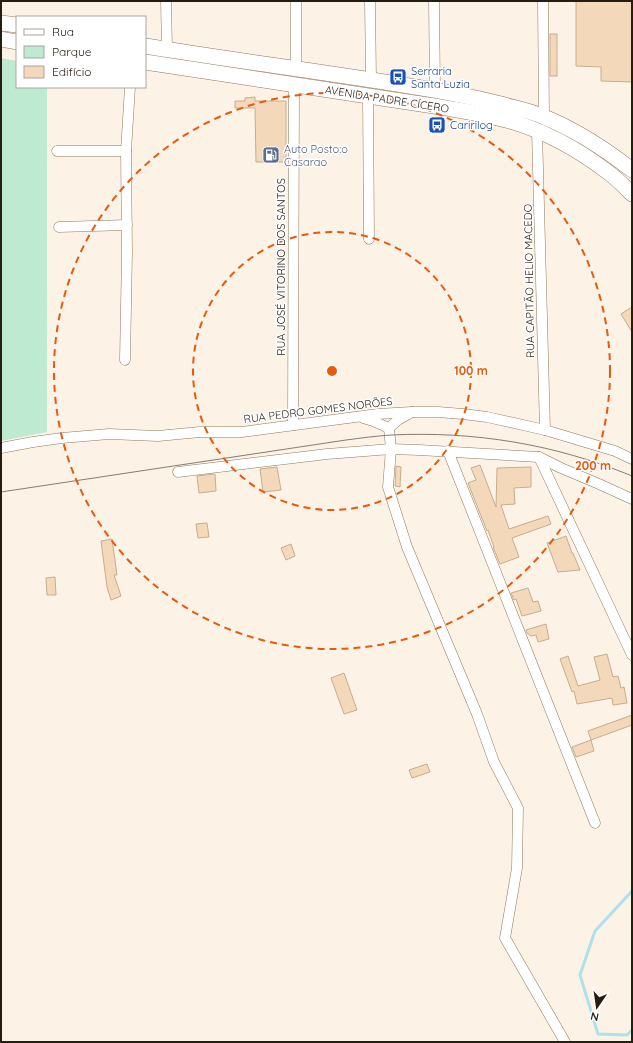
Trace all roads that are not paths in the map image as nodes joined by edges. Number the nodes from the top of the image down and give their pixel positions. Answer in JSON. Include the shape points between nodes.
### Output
{"nodes":[{"id":1,"x":166,"y":1,"type":"edge"},
{"id":2,"x":296,"y":1,"type":"edge"},
{"id":3,"x":370,"y":1,"type":"edge"},
{"id":4,"x":434,"y":1,"type":"edge"},
{"id":5,"x":543,"y":1,"type":"edge"},
{"id":6,"x":1,"y":23,"type":"edge"},
{"id":7,"x":16,"y":25,"type":"edge"},
{"id":8,"x":1,"y":40,"type":"edge"},
{"id":9,"x":16,"y":42,"type":"edge"},
{"id":10,"x":146,"y":46,"type":"edge"},
{"id":11,"x":167,"y":50,"type":"junction"},
{"id":12,"x":146,"y":62,"type":"edge"},
{"id":13,"x":296,"y":69,"type":"junction"},
{"id":14,"x":371,"y":80,"type":"junction"},
{"id":15,"x":294,"y":84,"type":"junction"},
{"id":16,"x":130,"y":88,"type":"edge"},
{"id":17,"x":435,"y":90,"type":"junction"},
{"id":18,"x":368,"y":96,"type":"junction"},
{"id":19,"x":544,"y":117,"type":"junction"},
{"id":20,"x":537,"y":131,"type":"junction"},
{"id":21,"x":57,"y":151,"type":"dead end"},
{"id":22,"x":126,"y":151,"type":"junction"},
{"id":23,"x":632,"y":170,"type":"edge"},
{"id":24,"x":632,"y":194,"type":"edge"},
{"id":25,"x":127,"y":225,"type":"junction"},
{"id":26,"x":59,"y":227,"type":"dead end"},
{"id":27,"x":369,"y":239,"type":"dead end"},
{"id":28,"x":125,"y":360,"type":"dead end"},
{"id":29,"x":412,"y":412,"type":"junction"},
{"id":30,"x":358,"y":418,"type":"junction"},
{"id":31,"x":293,"y":425,"type":"junction"},
{"id":32,"x":389,"y":428,"type":"junction"},
{"id":33,"x":545,"y":430,"type":"junction"},
{"id":34,"x":1,"y":448,"type":"edge"},
{"id":35,"x":391,"y":449,"type":"junction"},
{"id":36,"x":448,"y":451,"type":"junction"},
{"id":37,"x":539,"y":457,"type":"junction"},
{"id":38,"x":632,"y":459,"type":"edge"},
{"id":39,"x":178,"y":472,"type":"dead end"},
{"id":40,"x":632,"y":499,"type":"edge"},
{"id":41,"x":632,"y":655,"type":"edge"},
{"id":42,"x":595,"y":823,"type":"dead end"},
{"id":43,"x":565,"y":1042,"type":"edge"}],
"edges":[{"from":1,"to":11,"type":"street"},
{"from":2,"to":13,"type":"street"},
{"from":3,"to":14,"type":"street"},
{"from":4,"to":17,"type":"street"},
{"from":5,"to":19,"type":"street"},
{"from":6,"to":7,"type":"highway"},
{"from":8,"to":9,"type":"highway"},
{"from":10,"to":11,"type":"highway","name":"AVENIDA PADRE CÍCERO"},
{"from":11,"to":13,"type":"highway","name":"AVENIDA PADRE CÍCERO"},
{"from":12,"to":15,"type":"highway","name":"AVENIDA PADRE CÍCERO"},
{"from":13,"to":14,"type":"highway","name":"AVENIDA PADRE CÍCERO"},
{"from":14,"to":17,"type":"highway","name":"AVENIDA PADRE CÍCERO"},
{"from":15,"to":18,"type":"highway","name":"AVENIDA PADRE CÍCERO"},
{"from":15,"to":31,"type":"street","name":"RUA JOSÉ VITORINO DOS SANTOS"},
{"from":16,"to":22,"type":"street"},
{"from":17,"to":19,"type":"highway","name":"AVENIDA PADRE CÍCERO","via":[[485,100]]},
{"from":18,"to":20,"type":"highway","name":"AVENIDA PADRE CÍCERO","via":[[473,113]]},
{"from":18,"to":27,"type":"street"},
{"from":19,"to":23,"type":"highway","name":"AVENIDA PADRE CÍCERO","via":[[583,136]]},
{"from":20,"to":24,"type":"highway","name":"AVENIDA PADRE CÍCERO","via":[[586,157]]},
{"from":20,"to":33,"type":"street","name":"RUA CAPITÃO HELIO MACEDO"},
{"from":21,"to":22,"type":"street"},
{"from":22,"to":25,"type":"street"},
{"from":25,"to":26,"type":"street"},
{"from":25,"to":28,"type":"street"},
{"from":29,"to":30,"type":"street","name":"RUA PEDRO GOMES NORÕES"},
{"from":29,"to":32,"type":"street"},
{"from":29,"to":33,"type":"street","name":"RUA PEDRO GOMES NORÕES","via":[[487,417]]},
{"from":30,"to":31,"type":"street","name":"RUA PEDRO GOMES NORÕES"},
{"from":30,"to":32,"type":"street"},
{"from":31,"to":34,"type":"street","name":"RUA PEDRO GOMES NORÕES","via":[[242,432],[158,436],[108,434]]},
{"from":32,"to":35,"type":"street"},
{"from":33,"to":38,"type":"street","name":"RUA PEDRO GOMES NORÕES","via":[[615,451]]},
{"from":35,"to":36,"type":"street"},
{"from":35,"to":39,"type":"street"},
{"from":35,"to":43,"type":"street","via":[[388,487],[407,547],[477,714],[494,762],[518,808],[517,868],[505,938]]},
{"from":36,"to":37,"type":"street"},
{"from":36,"to":42,"type":"street"},
{"from":37,"to":40,"type":"street"},
{"from":37,"to":41,"type":"street"}]}
